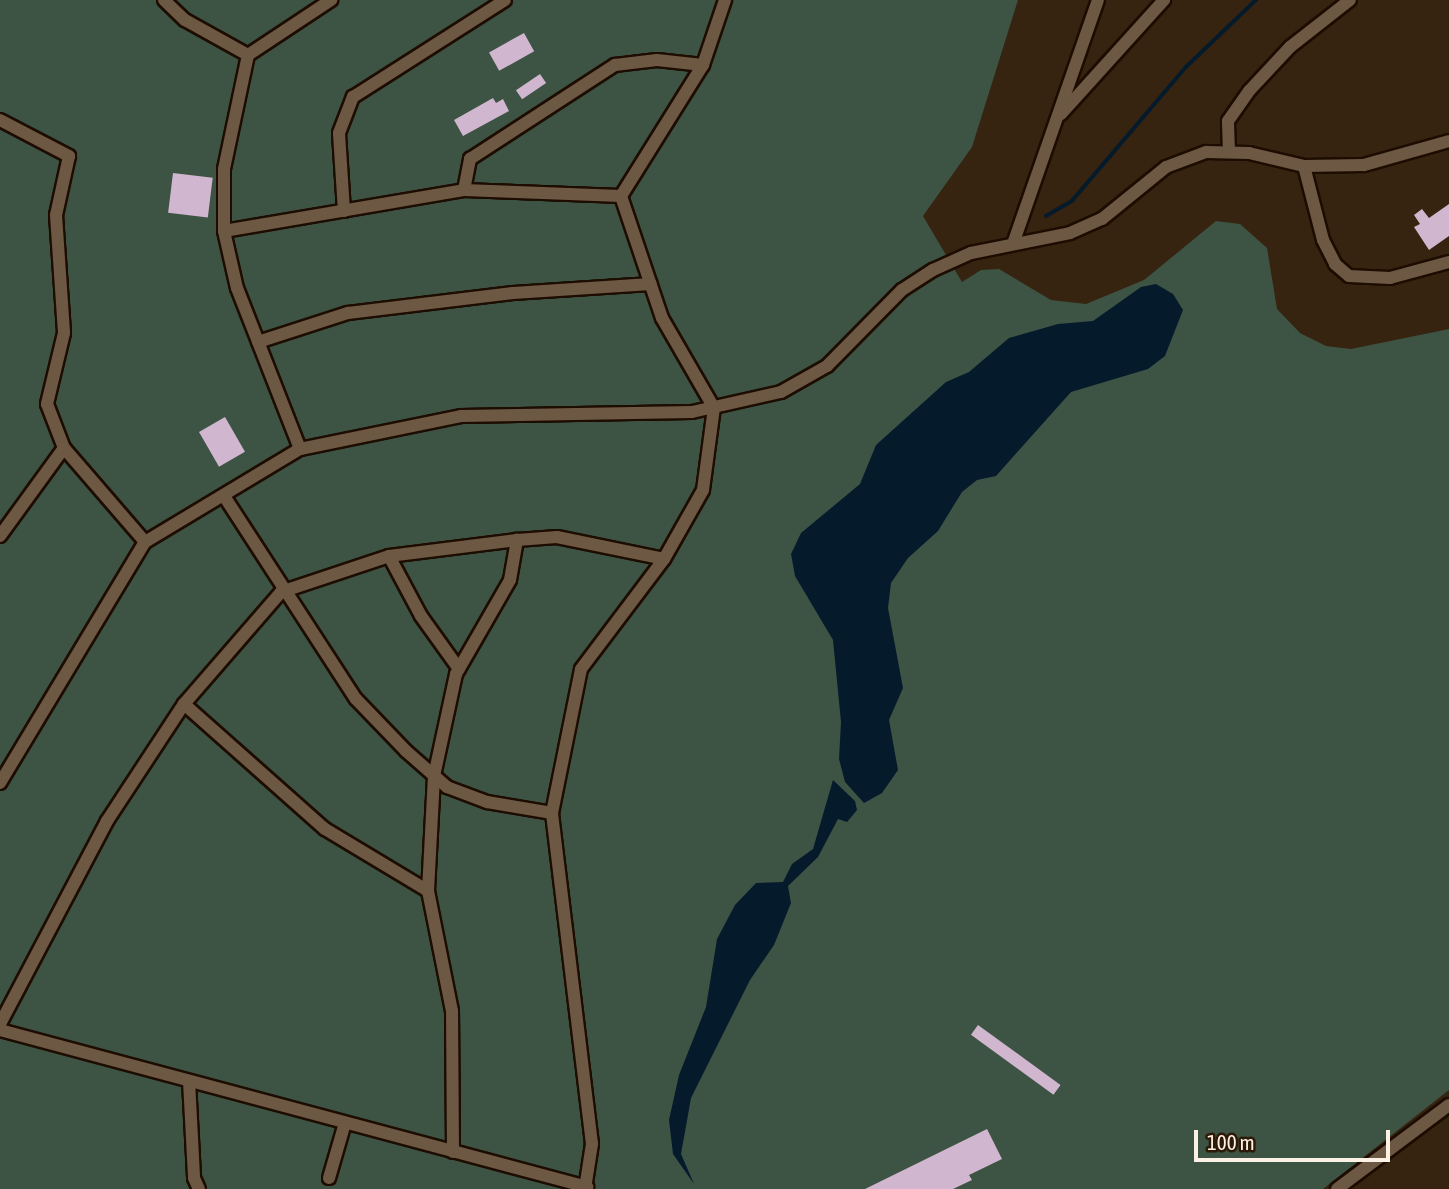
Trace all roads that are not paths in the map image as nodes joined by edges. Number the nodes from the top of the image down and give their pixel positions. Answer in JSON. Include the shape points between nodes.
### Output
{"nodes":[{"id":1,"x":164,"y":0,"type":"edge"},
{"id":2,"x":331,"y":0,"type":"edge"},
{"id":3,"x":505,"y":0,"type":"edge"},
{"id":4,"x":725,"y":0,"type":"edge"},
{"id":5,"x":1098,"y":0,"type":"edge"},
{"id":6,"x":1164,"y":0,"type":"edge"},
{"id":7,"x":1350,"y":0,"type":"edge"},
{"id":8,"x":248,"y":55,"type":"junction"},
{"id":9,"x":703,"y":65,"type":"junction"},
{"id":10,"x":0,"y":120,"type":"edge"},
{"id":11,"x":1056,"y":120,"type":"junction"},
{"id":12,"x":1449,"y":141,"type":"edge"},
{"id":13,"x":1229,"y":152,"type":"junction"},
{"id":14,"x":1304,"y":166,"type":"junction"},
{"id":15,"x":464,"y":190,"type":"junction"},
{"id":16,"x":621,"y":195,"type":"junction"},
{"id":17,"x":344,"y":211,"type":"junction"},
{"id":18,"x":224,"y":231,"type":"junction"},
{"id":19,"x":1013,"y":244,"type":"junction"},
{"id":20,"x":1449,"y":262,"type":"edge"},
{"id":21,"x":651,"y":284,"type":"junction"},
{"id":22,"x":258,"y":342,"type":"junction"},
{"id":23,"x":713,"y":408,"type":"junction"},
{"id":24,"x":64,"y":448,"type":"junction"},
{"id":25,"x":300,"y":449,"type":"junction"},
{"id":26,"x":224,"y":496,"type":"junction"},
{"id":27,"x":0,"y":536,"type":"edge"},
{"id":28,"x":517,"y":540,"type":"junction"},
{"id":29,"x":145,"y":542,"type":"junction"},
{"id":30,"x":389,"y":555,"type":"junction"},
{"id":31,"x":664,"y":559,"type":"junction"},
{"id":32,"x":281,"y":592,"type":"junction"},
{"id":33,"x":459,"y":669,"type":"junction"},
{"id":34,"x":184,"y":704,"type":"junction"},
{"id":35,"x":434,"y":776,"type":"junction"},
{"id":36,"x":0,"y":783,"type":"edge"},
{"id":37,"x":552,"y":813,"type":"junction"},
{"id":38,"x":428,"y":891,"type":"junction"},
{"id":39,"x":0,"y":1024,"type":"edge"},
{"id":40,"x":0,"y":1030,"type":"edge"},
{"id":41,"x":189,"y":1081,"type":"junction"},
{"id":42,"x":1449,"y":1105,"type":"edge"},
{"id":43,"x":345,"y":1123,"type":"junction"},
{"id":44,"x":453,"y":1152,"type":"junction"},
{"id":45,"x":329,"y":1178,"type":"dead end"},
{"id":46,"x":586,"y":1188,"type":"edge"},
{"id":47,"x":199,"y":1189,"type":"edge"},
{"id":48,"x":1337,"y":1189,"type":"edge"}],
"edges":[{"from":1,"to":8,"type":"street","via":[[185,20]]},
{"from":2,"to":8,"type":"street"},
{"from":3,"to":17,"type":"street","via":[[353,97],[339,133]]},
{"from":4,"to":9,"type":"street"},
{"from":5,"to":11,"type":"street"},
{"from":6,"to":11,"type":"street"},
{"from":7,"to":13,"type":"street","via":[[1290,47],[1249,91],[1228,121]]},
{"from":8,"to":18,"type":"street","via":[[224,169]]},
{"from":9,"to":15,"type":"street","via":[[657,60],[615,65],[470,159]]},
{"from":9,"to":16,"type":"street"},
{"from":10,"to":24,"type":"street","via":[[69,156],[56,215],[64,333],[47,404]]},
{"from":11,"to":19,"type":"street"},
{"from":12,"to":14,"type":"street","via":[[1364,165]]},
{"from":13,"to":14,"type":"street"},
{"from":13,"to":19,"type":"street","via":[[1206,152],[1166,167],[1102,219]]},
{"from":14,"to":20,"type":"street","via":[[1323,240],[1335,264],[1349,275],[1390,278]]},
{"from":15,"to":16,"type":"street"},
{"from":15,"to":17,"type":"street"},
{"from":16,"to":21,"type":"street"},
{"from":17,"to":18,"type":"street"},
{"from":18,"to":22,"type":"street","via":[[237,288]]},
{"from":19,"to":23,"type":"street","via":[[971,253],[925,275],[902,290],[827,366],[781,392]]},
{"from":21,"to":22,"type":"street","via":[[513,293],[348,313]]},
{"from":21,"to":23,"type":"street","via":[[662,318]]},
{"from":22,"to":25,"type":"street"},
{"from":23,"to":25,"type":"street","via":[[461,416]]},
{"from":23,"to":31,"type":"street","via":[[703,490]]},
{"from":24,"to":27,"type":"street"},
{"from":24,"to":29,"type":"street"},
{"from":25,"to":26,"type":"street"},
{"from":26,"to":29,"type":"street"},
{"from":26,"to":32,"type":"street"},
{"from":28,"to":30,"type":"street"},
{"from":28,"to":31,"type":"street","via":[[557,537]]},
{"from":28,"to":33,"type":"street","via":[[510,580]]},
{"from":29,"to":36,"type":"street"},
{"from":30,"to":32,"type":"street"},
{"from":30,"to":33,"type":"street","via":[[421,616]]},
{"from":31,"to":37,"type":"street","via":[[581,669]]},
{"from":32,"to":34,"type":"street"},
{"from":32,"to":35,"type":"street","via":[[356,699]]},
{"from":33,"to":35,"type":"street"},
{"from":34,"to":38,"type":"street","via":[[325,829]]},
{"from":34,"to":39,"type":"street","via":[[107,821]]},
{"from":35,"to":37,"type":"street","via":[[447,787],[487,802]]},
{"from":35,"to":38,"type":"street"},
{"from":37,"to":46,"type":"street","via":[[592,1144]]},
{"from":38,"to":44,"type":"street","via":[[452,1011]]},
{"from":40,"to":41,"type":"street"},
{"from":41,"to":43,"type":"street"},
{"from":41,"to":47,"type":"street","via":[[194,1178]]},
{"from":42,"to":48,"type":"street"},
{"from":43,"to":44,"type":"street"},
{"from":43,"to":45,"type":"street"},
{"from":44,"to":46,"type":"street"}]}
